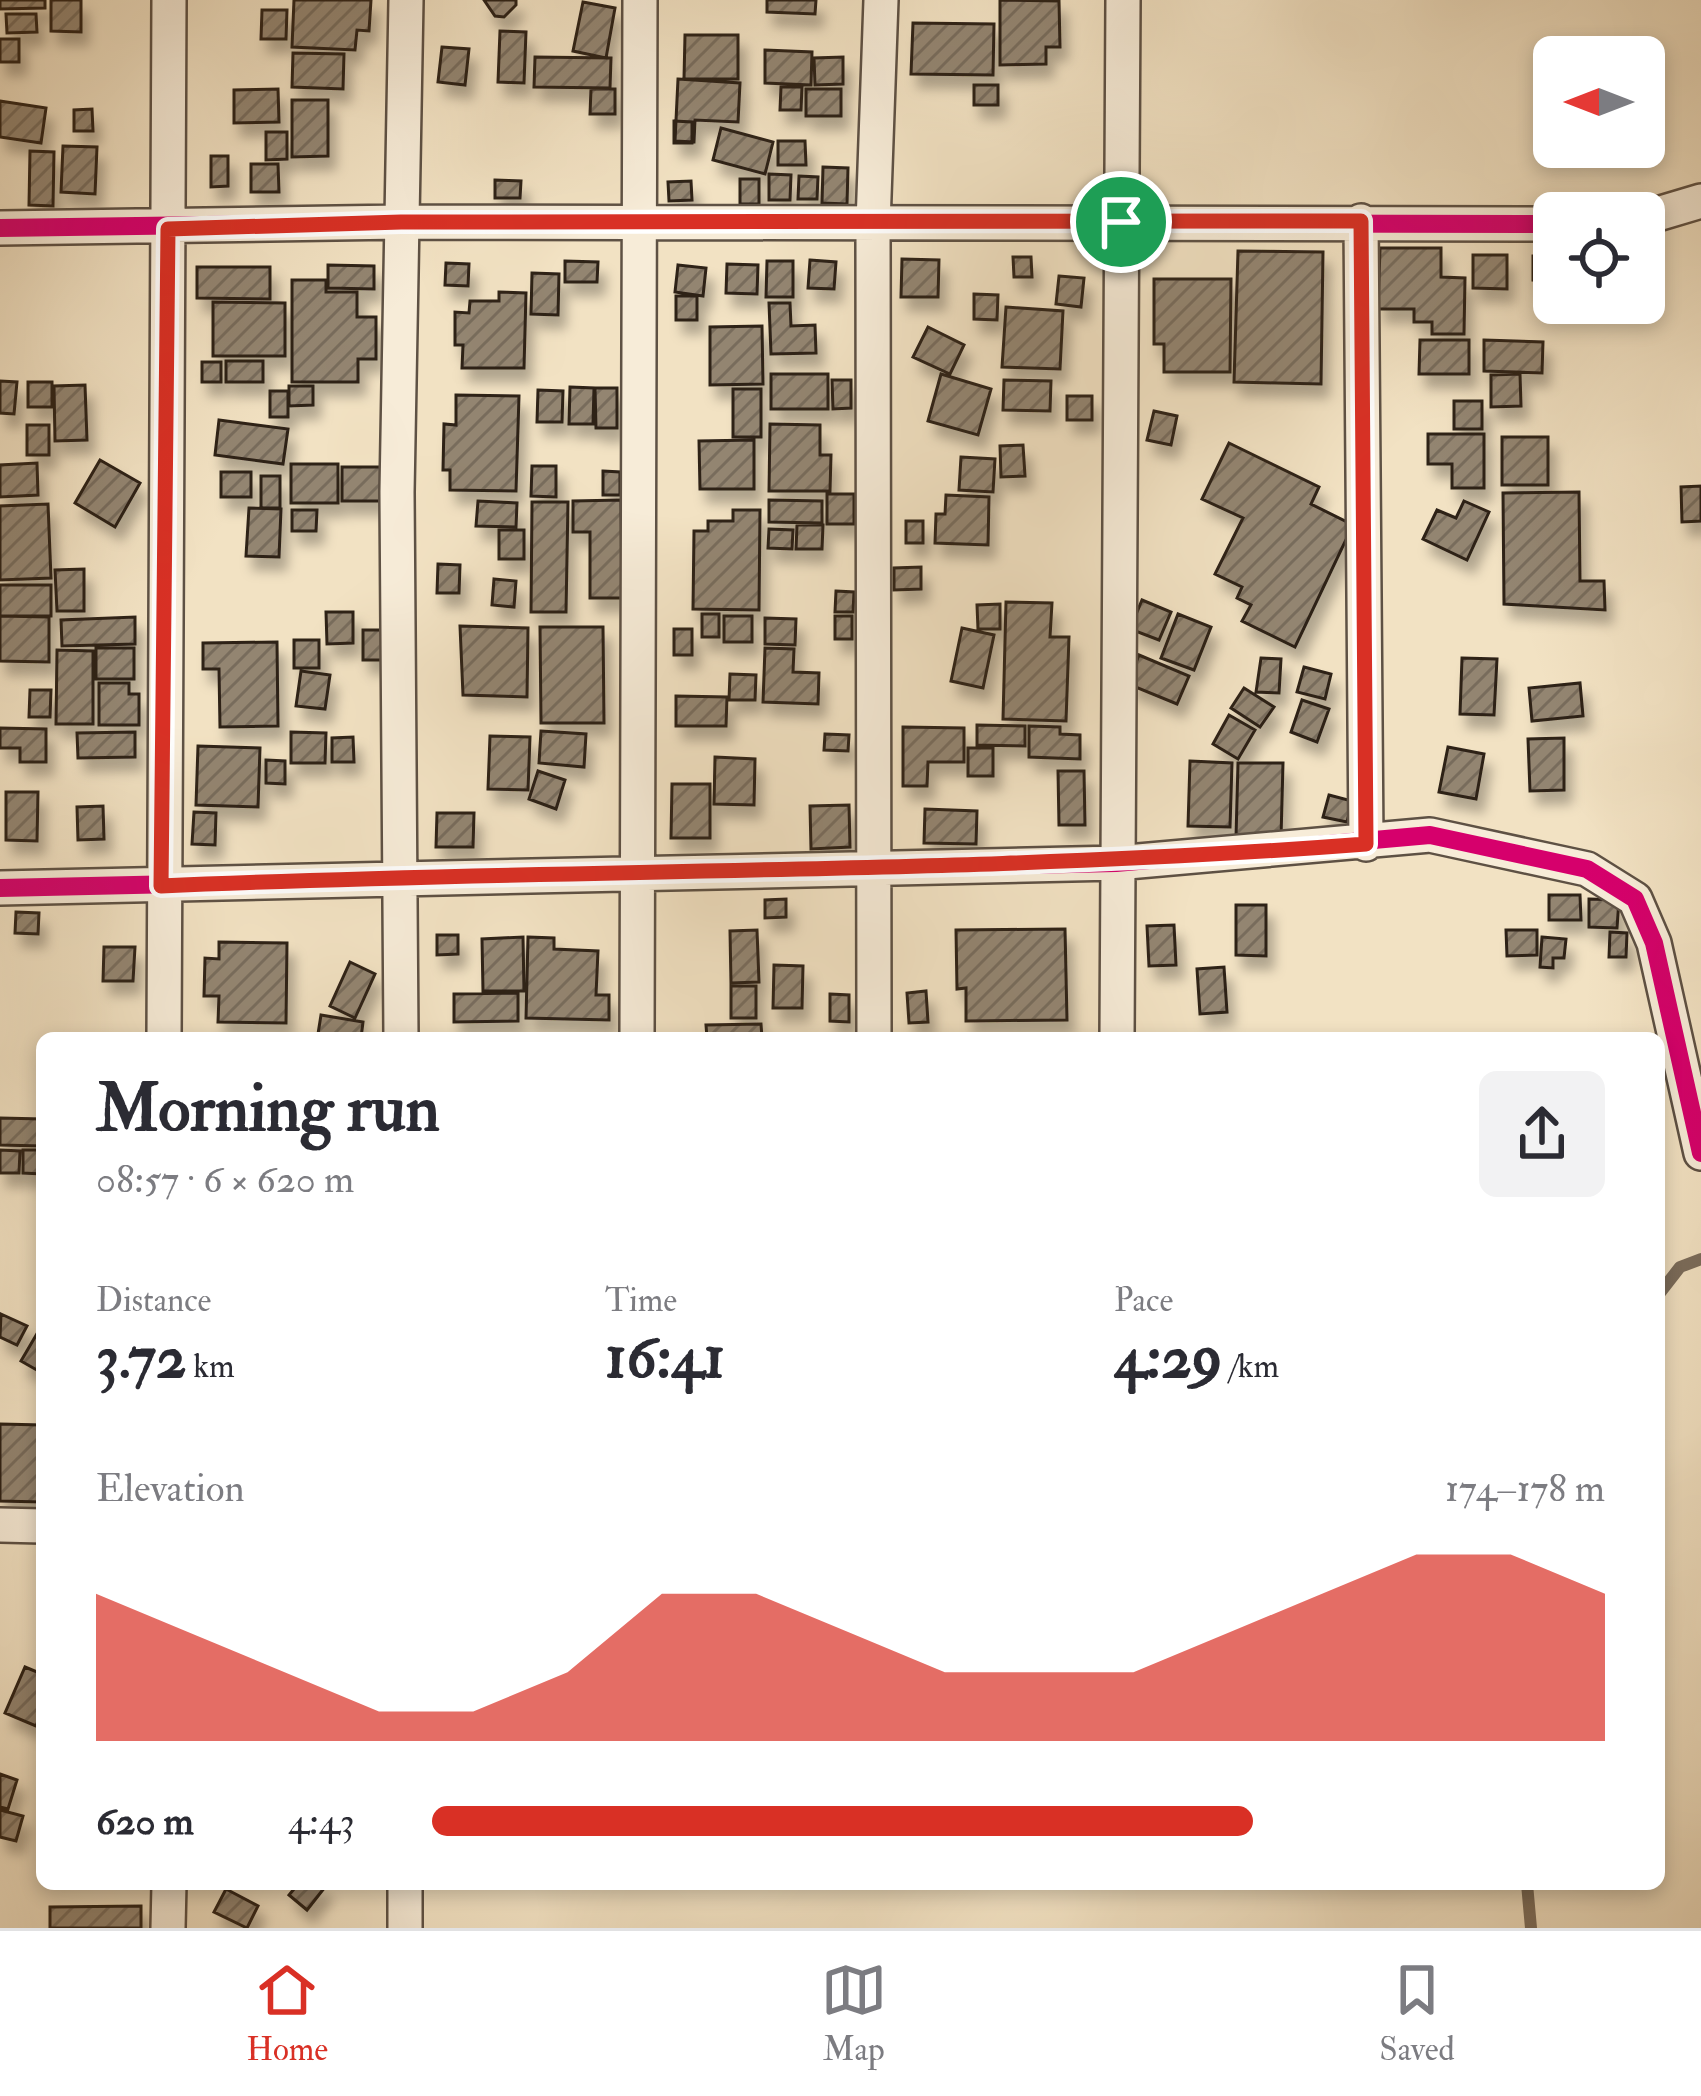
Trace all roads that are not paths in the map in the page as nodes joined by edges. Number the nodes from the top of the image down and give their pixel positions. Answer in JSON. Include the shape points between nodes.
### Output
{"nodes":[{"id":1,"x":169,"y":0,"type":"edge"},
{"id":2,"x":406,"y":0,"type":"edge"},
{"id":3,"x":640,"y":0,"type":"edge"},
{"id":4,"x":881,"y":0,"type":"edge"},
{"id":5,"x":1123,"y":0,"type":"edge"},
{"id":6,"x":1701,"y":201,"type":"edge"},
{"id":7,"x":1665,"y":212,"type":"edge"},
{"id":8,"x":1361,"y":221,"type":"junction"},
{"id":9,"x":401,"y":222,"type":"junction"},
{"id":10,"x":1121,"y":222,"type":"junction"},
{"id":11,"x":873,"y":224,"type":"junction"},
{"id":12,"x":1533,"y":224,"type":"edge"},
{"id":13,"x":640,"y":225,"type":"junction"},
{"id":14,"x":0,"y":228,"type":"edge"},
{"id":15,"x":168,"y":229,"type":"junction"},
{"id":16,"x":1366,"y":844,"type":"junction"},
{"id":17,"x":1116,"y":863,"type":"junction"},
{"id":18,"x":873,"y":867,"type":"junction"},
{"id":19,"x":638,"y":872,"type":"junction"},
{"id":20,"x":401,"y":876,"type":"junction"},
{"id":21,"x":161,"y":886,"type":"junction"},
{"id":22,"x":0,"y":888,"type":"edge"},
{"id":23,"x":164,"y":1032,"type":"edge"},
{"id":24,"x":401,"y":1032,"type":"edge"},
{"id":25,"x":637,"y":1032,"type":"edge"},
{"id":26,"x":874,"y":1032,"type":"edge"},
{"id":27,"x":1118,"y":1032,"type":"edge"},
{"id":28,"x":1701,"y":1153,"type":"edge"},
{"id":29,"x":0,"y":1525,"type":"edge"},
{"id":30,"x":36,"y":1526,"type":"edge"},
{"id":31,"x":169,"y":1890,"type":"edge"},
{"id":32,"x":405,"y":1890,"type":"edge"},
{"id":33,"x":168,"y":1928,"type":"edge"},
{"id":34,"x":406,"y":1928,"type":"edge"}],
"edges":[{"from":1,"to":15,"type":"street"},
{"from":2,"to":9,"type":"street"},
{"from":3,"to":13,"type":"street"},
{"from":4,"to":11,"type":"street"},
{"from":5,"to":10,"type":"street"},
{"from":6,"to":7,"type":"street"},
{"from":8,"to":10,"type":"street"},
{"from":8,"to":12,"type":"street"},
{"from":8,"to":16,"type":"street"},
{"from":9,"to":13,"type":"street"},
{"from":9,"to":15,"type":"street"},
{"from":9,"to":20,"type":"street"},
{"from":10,"to":11,"type":"street"},
{"from":10,"to":17,"type":"street"},
{"from":11,"to":13,"type":"street"},
{"from":11,"to":18,"type":"street"},
{"from":13,"to":19,"type":"street"},
{"from":14,"to":15,"type":"street"},
{"from":15,"to":21,"type":"street"},
{"from":16,"to":17,"type":"street"},
{"from":16,"to":28,"type":"street","via":[[1430,835],[1497,848],[1587,869],[1635,899],[1654,944]]},
{"from":17,"to":18,"type":"street"},
{"from":17,"to":27,"type":"street"},
{"from":18,"to":19,"type":"street"},
{"from":18,"to":26,"type":"street"},
{"from":19,"to":20,"type":"street"},
{"from":19,"to":25,"type":"street"},
{"from":20,"to":21,"type":"street"},
{"from":20,"to":24,"type":"street"},
{"from":21,"to":22,"type":"street"},
{"from":21,"to":23,"type":"street"},
{"from":29,"to":30,"type":"street"},
{"from":31,"to":33,"type":"street"},
{"from":32,"to":34,"type":"street"}]}
